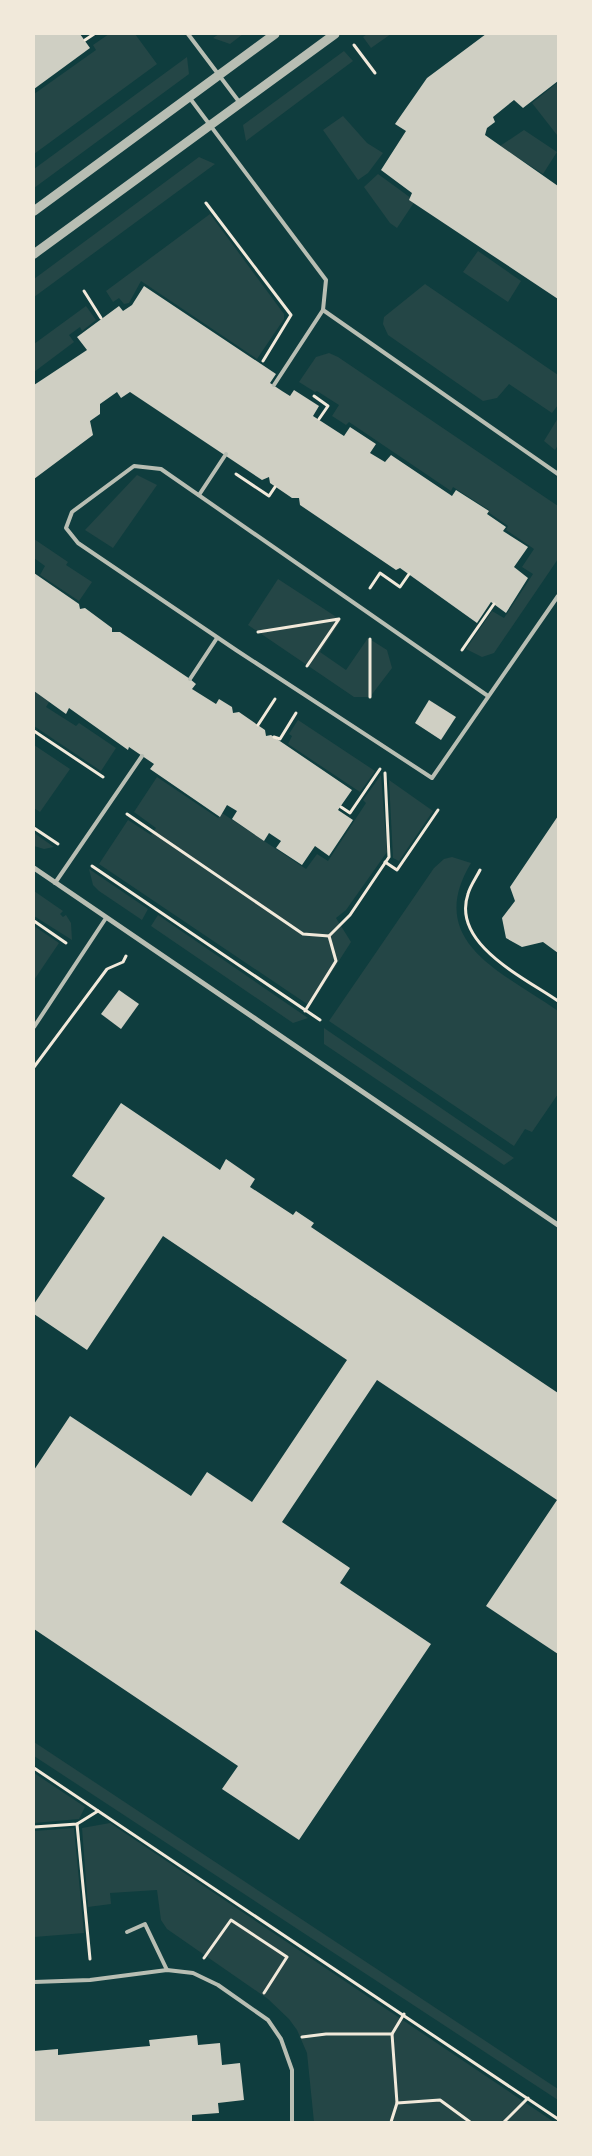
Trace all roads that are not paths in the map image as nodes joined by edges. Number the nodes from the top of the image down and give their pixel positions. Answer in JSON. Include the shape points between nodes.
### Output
{"nodes":[{"id":1,"x":188,"y":34,"type":"edge"},
{"id":2,"x":275,"y":34,"type":"edge"},
{"id":3,"x":335,"y":34,"type":"edge"},
{"id":4,"x":219,"y":75,"type":"junction"},
{"id":5,"x":189,"y":97,"type":"junction"},
{"id":6,"x":240,"y":104,"type":"junction"},
{"id":7,"x":210,"y":125,"type":"junction"},
{"id":8,"x":34,"y":211,"type":"edge"},
{"id":9,"x":34,"y":254,"type":"edge"},
{"id":10,"x":323,"y":310,"type":"junction"},
{"id":11,"x":274,"y":385,"type":"dead end"},
{"id":12,"x":226,"y":454,"type":"dead end"},
{"id":13,"x":558,"y":474,"type":"edge"},
{"id":14,"x":199,"y":495,"type":"junction"},
{"id":15,"x":558,"y":596,"type":"edge"},
{"id":16,"x":217,"y":638,"type":"junction"},
{"id":17,"x":190,"y":680,"type":"dead end"},
{"id":18,"x":488,"y":696,"type":"junction"},
{"id":19,"x":142,"y":756,"type":"dead end"},
{"id":20,"x":34,"y":868,"type":"edge"},
{"id":21,"x":55,"y":883,"type":"junction"},
{"id":22,"x":106,"y":918,"type":"junction"},
{"id":23,"x":34,"y":1027,"type":"edge"},
{"id":24,"x":558,"y":1225,"type":"edge"},
{"id":25,"x":126,"y":1932,"type":"dead end"},
{"id":26,"x":167,"y":1970,"type":"junction"},
{"id":27,"x":34,"y":1982,"type":"edge"},
{"id":28,"x":292,"y":2122,"type":"edge"}],
"edges":[{"from":1,"to":4,"type":"lane"},
{"from":2,"to":4,"type":"street"},
{"from":3,"to":6,"type":"street"},
{"from":4,"to":5,"type":"street"},
{"from":4,"to":6,"type":"lane"},
{"from":5,"to":7,"type":"lane"},
{"from":5,"to":8,"type":"street"},
{"from":6,"to":7,"type":"street"},
{"from":7,"to":9,"type":"street"},
{"from":7,"to":10,"type":"lane","via":[[326,280]]},
{"from":10,"to":11,"type":"lane"},
{"from":10,"to":13,"type":"lane"},
{"from":12,"to":14,"type":"lane"},
{"from":14,"to":16,"type":"lane","via":[[161,469],[134,466],[72,512],[66,528],[78,544]]},
{"from":14,"to":18,"type":"lane"},
{"from":15,"to":18,"type":"lane"},
{"from":16,"to":17,"type":"lane"},
{"from":16,"to":18,"type":"lane","via":[[432,778]]},
{"from":19,"to":21,"type":"lane"},
{"from":20,"to":21,"type":"street"},
{"from":21,"to":22,"type":"street"},
{"from":22,"to":23,"type":"lane"},
{"from":22,"to":24,"type":"street"},
{"from":25,"to":26,"type":"lane","via":[[145,1924]]},
{"from":26,"to":27,"type":"lane","via":[[90,1980]]},
{"from":26,"to":28,"type":"lane","via":[[193,1973],[218,1985],[268,2020],[281,2039],[292,2070]]}]}
